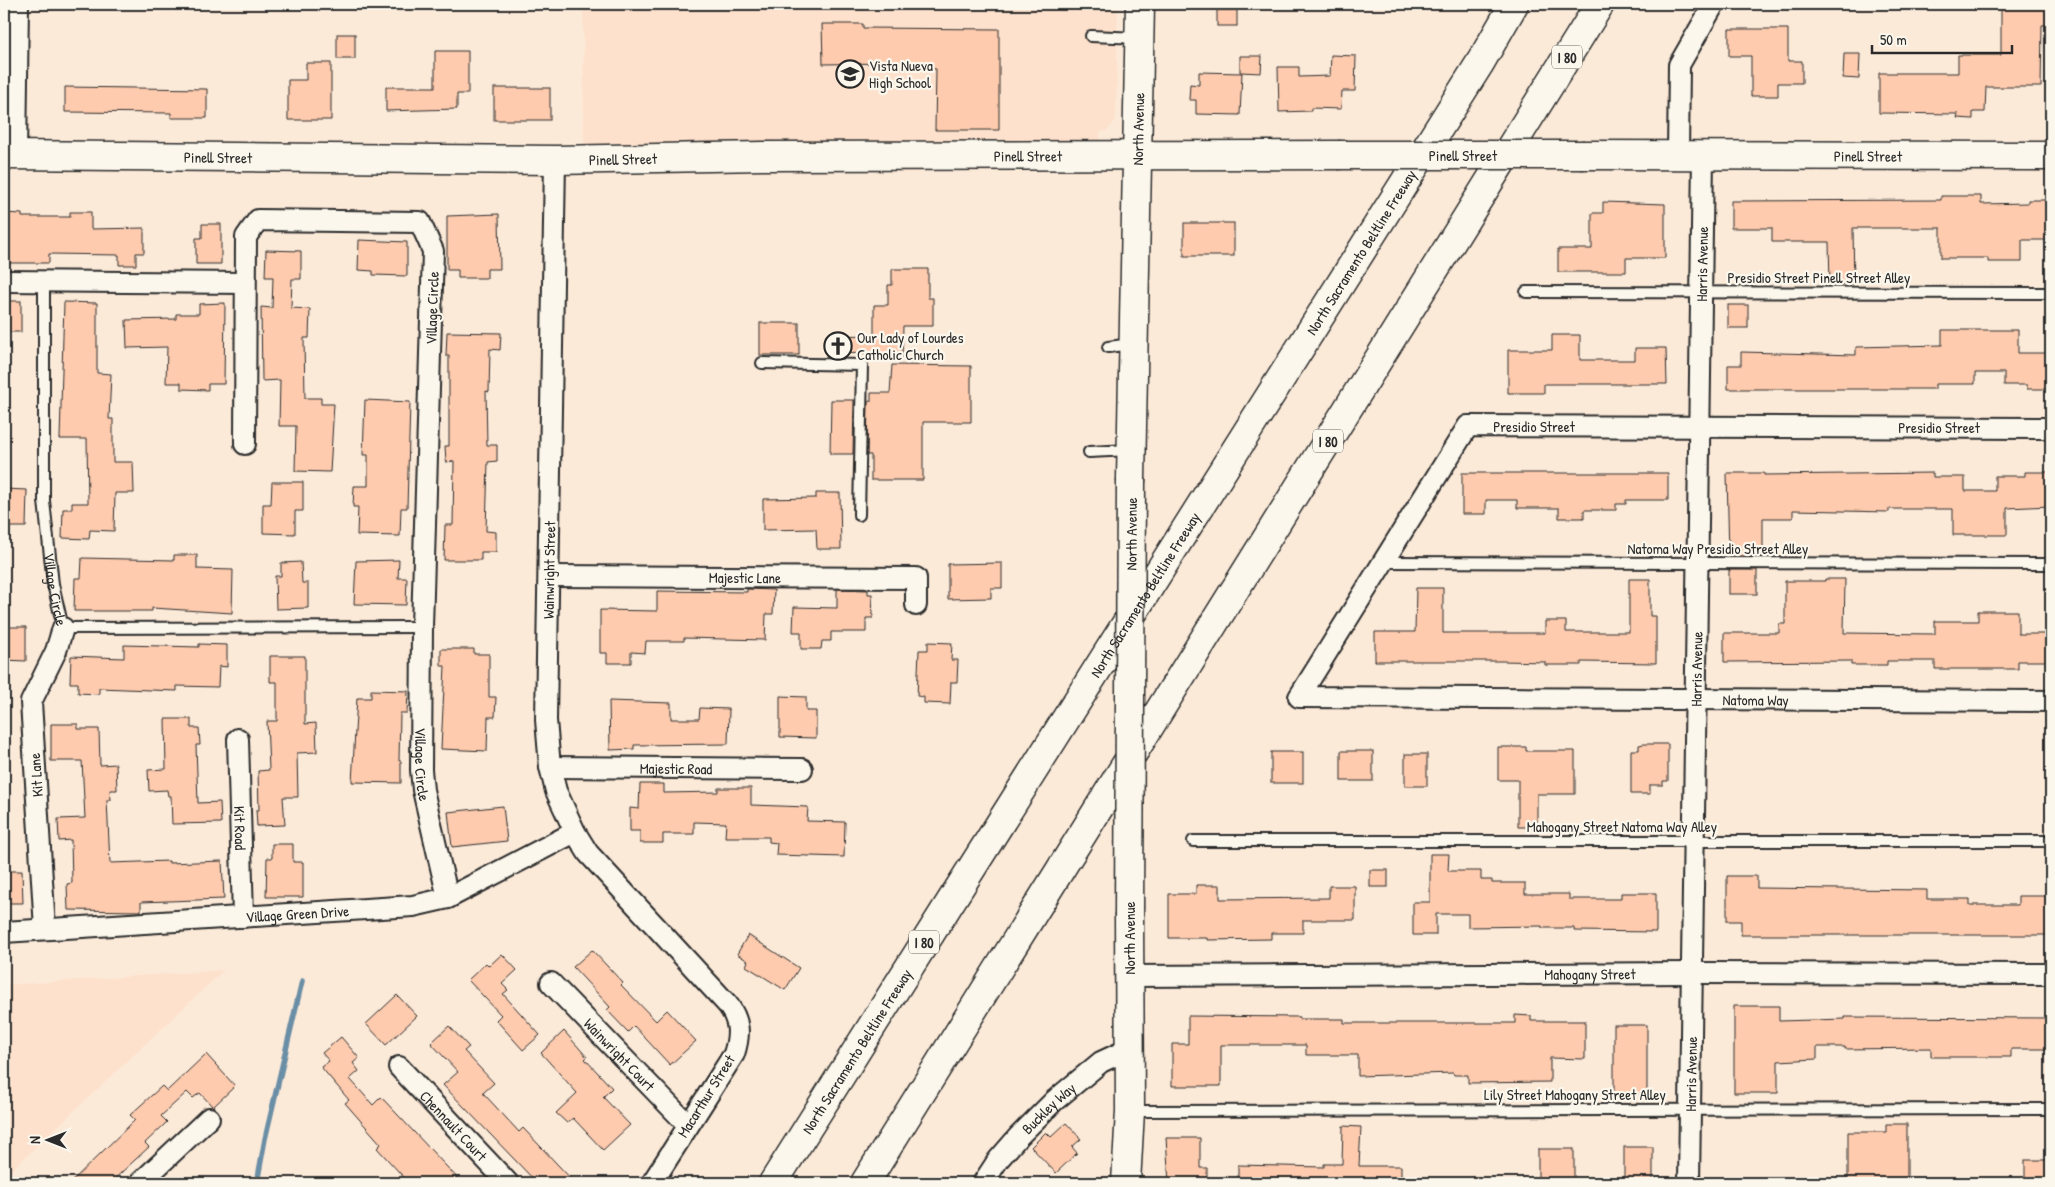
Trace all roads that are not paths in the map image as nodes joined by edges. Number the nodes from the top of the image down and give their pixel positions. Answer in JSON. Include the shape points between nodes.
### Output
{"nodes":[{"id":1,"x":18,"y":4,"type":"edge"},
{"id":2,"x":1140,"y":4,"type":"edge"},
{"id":3,"x":1514,"y":4,"type":"edge"},
{"id":4,"x":1600,"y":4,"type":"edge"},
{"id":5,"x":1714,"y":4,"type":"edge"},
{"id":6,"x":1091,"y":36,"type":"dead end"},
{"id":7,"x":1140,"y":38,"type":"junction"},
{"id":8,"x":1691,"y":155,"type":"junction"},
{"id":9,"x":10,"y":156,"type":"edge"},
{"id":10,"x":1137,"y":156,"type":"junction"},
{"id":11,"x":2051,"y":156,"type":"edge"},
{"id":12,"x":555,"y":160,"type":"junction"},
{"id":13,"x":44,"y":281,"type":"junction"},
{"id":14,"x":4,"y":282,"type":"edge"},
{"id":15,"x":245,"y":284,"type":"junction"},
{"id":16,"x":1526,"y":292,"type":"dead end"},
{"id":17,"x":1701,"y":292,"type":"junction"},
{"id":18,"x":2051,"y":293,"type":"edge"},
{"id":19,"x":762,"y":363,"type":"dead end"},
{"id":20,"x":1699,"y":427,"type":"junction"},
{"id":21,"x":2051,"y":428,"type":"edge"},
{"id":22,"x":246,"y":444,"type":"dead end"},
{"id":23,"x":1132,"y":450,"type":"junction"},
{"id":24,"x":1089,"y":452,"type":"dead end"},
{"id":25,"x":859,"y":515,"type":"dead end"},
{"id":26,"x":1384,"y":562,"type":"junction"},
{"id":27,"x":1697,"y":563,"type":"junction"},
{"id":28,"x":2051,"y":564,"type":"edge"},
{"id":29,"x":549,"y":576,"type":"junction"},
{"id":30,"x":916,"y":606,"type":"dead end"},
{"id":31,"x":422,"y":627,"type":"junction"},
{"id":32,"x":63,"y":628,"type":"junction"},
{"id":33,"x":1430,"y":698,"type":"joint"},
{"id":34,"x":1695,"y":699,"type":"junction"},
{"id":35,"x":2051,"y":701,"type":"edge"},
{"id":36,"x":238,"y":739,"type":"dead end"},
{"id":37,"x":550,"y":767,"type":"junction"},
{"id":38,"x":802,"y":769,"type":"dead end"},
{"id":39,"x":575,"y":832,"type":"junction"},
{"id":40,"x":1194,"y":841,"type":"dead end"},
{"id":41,"x":1693,"y":841,"type":"junction"},
{"id":42,"x":2051,"y":841,"type":"edge"},
{"id":43,"x":448,"y":898,"type":"junction"},
{"id":44,"x":243,"y":916,"type":"junction"},
{"id":45,"x":45,"y":929,"type":"junction"},
{"id":46,"x":4,"y":932,"type":"edge"},
{"id":47,"x":668,"y":939,"type":"joint"},
{"id":48,"x":1692,"y":973,"type":"junction"},
{"id":49,"x":2051,"y":974,"type":"edge"},
{"id":50,"x":1129,"y":976,"type":"junction"},
{"id":51,"x":551,"y":983,"type":"dead end"},
{"id":52,"x":1129,"y":1049,"type":"junction"},
{"id":53,"x":399,"y":1067,"type":"dead end"},
{"id":54,"x":1690,"y":1108,"type":"junction"},
{"id":55,"x":2051,"y":1109,"type":"edge"},
{"id":56,"x":1130,"y":1111,"type":"junction"},
{"id":57,"x":208,"y":1118,"type":"dead end"},
{"id":58,"x":688,"y":1125,"type":"junction"},
{"id":59,"x":140,"y":1183,"type":"edge"},
{"id":60,"x":508,"y":1183,"type":"edge"},
{"id":61,"x":652,"y":1183,"type":"edge"},
{"id":62,"x":773,"y":1183,"type":"edge"},
{"id":63,"x":865,"y":1183,"type":"edge"},
{"id":64,"x":983,"y":1183,"type":"edge"},
{"id":65,"x":1126,"y":1183,"type":"edge"},
{"id":66,"x":1689,"y":1183,"type":"edge"}],
"edges":[{"from":1,"to":9,"type":"street"},
{"from":2,"to":7,"type":"main road","name":"North Avenue"},
{"from":3,"to":62,"type":"main road","name":"North Sacramento Beltline Freeway","number":"I 80","via":[[1480,64]]},
{"from":4,"to":63,"type":"main road","number":"I 80"},
{"from":5,"to":8,"type":"street","name":"Harris Avenue","via":[[1679,65]]},
{"from":6,"to":7,"type":"lane"},
{"from":7,"to":10,"type":"main road","name":"North Avenue"},
{"from":8,"to":10,"type":"main road","name":"Pinell Street","bridge":true},
{"from":8,"to":11,"type":"main road","name":"Pinell Street"},
{"from":8,"to":17,"type":"street","name":"Harris Avenue"},
{"from":9,"to":12,"type":"main road","name":"Pinell Street"},
{"from":10,"to":12,"type":"main road","name":"Pinell Street","via":[[762,156]]},
{"from":10,"to":23,"type":"main road","name":"North Avenue","via":[[1121,346]]},
{"from":12,"to":29,"type":"street","name":"Wainwright Street"},
{"from":13,"to":14,"type":"street"},
{"from":13,"to":15,"type":"street"},
{"from":13,"to":32,"type":"lane","name":"Village Circle","via":[[44,501],[53,584]]},
{"from":15,"to":22,"type":"street","name":"Village Circle"},
{"from":15,"to":31,"type":"street","name":"Village Circle","via":[[246,236],[258,220],[420,222],[428,235],[433,251]]},
{"from":16,"to":17,"type":"lane","name":"Presidio Street Pinell Street Alley"},
{"from":17,"to":18,"type":"lane","name":"Presidio Street Pinell Street Alley"},
{"from":17,"to":20,"type":"street","name":"Harris Avenue"},
{"from":19,"to":25,"type":"lane","via":[[862,365]]},
{"from":20,"to":21,"type":"street","name":"Presidio Street"},
{"from":20,"to":26,"type":"street","name":"Presidio Street","via":[[1468,426]]},
{"from":20,"to":27,"type":"street","name":"Harris Avenue"},
{"from":23,"to":24,"type":"lane"},
{"from":23,"to":50,"type":"main road","name":"North Avenue","bridge":true},
{"from":26,"to":27,"type":"lane","name":"Natoma Way Presidio Street Alley"},
{"from":26,"to":33,"type":"street","name":"Presidio Street","via":[[1299,698]]},
{"from":27,"to":28,"type":"lane","name":"Natoma Way Presidio Street Alley"},
{"from":27,"to":34,"type":"street","name":"Harris Avenue"},
{"from":29,"to":30,"type":"street","name":"Majestic Lane","via":[[916,578]]},
{"from":29,"to":37,"type":"street","name":"Wainwright Street","via":[[546,720]]},
{"from":31,"to":32,"type":"lane","name":"Village Circle"},
{"from":31,"to":43,"type":"street","name":"Village Circle","via":[[421,770]]},
{"from":32,"to":45,"type":"street","name":"Kit Lane","via":[[56,652],[31,702]]},
{"from":33,"to":34,"type":"street","name":"Natoma Way"},
{"from":34,"to":35,"type":"street","name":"Natoma Way"},
{"from":34,"to":41,"type":"street","name":"Harris Avenue"},
{"from":36,"to":44,"type":"street","name":"Kit Road"},
{"from":37,"to":38,"type":"street","name":"Majestic Road"},
{"from":37,"to":39,"type":"street","name":"Wainwright Street","via":[[556,791]]},
{"from":39,"to":43,"type":"street","name":"Village Green Drive"},
{"from":39,"to":47,"type":"street","name":"Wainwright Street","via":[[588,853]]},
{"from":40,"to":41,"type":"lane","name":"Mahogany Street Natoma Way Alley"},
{"from":41,"to":42,"type":"lane","name":"Mahogany Street Natoma Way Alley"},
{"from":41,"to":48,"type":"street","name":"Harris Avenue"},
{"from":43,"to":44,"type":"street","name":"Village Green Drive","via":[[413,906]]},
{"from":44,"to":45,"type":"street","name":"Village Green Drive"},
{"from":45,"to":46,"type":"street","name":"Village Green Drive"},
{"from":47,"to":58,"type":"street","name":"Macarthur Street","via":[[728,1005],[739,1029],[734,1054]]},
{"from":48,"to":49,"type":"street","name":"Mahogany Street"},
{"from":48,"to":50,"type":"street","name":"Mahogany Street"},
{"from":48,"to":54,"type":"street","name":"Harris Avenue"},
{"from":50,"to":52,"type":"main road","name":"North Avenue"},
{"from":51,"to":58,"type":"street","name":"Wainwright Court"},
{"from":52,"to":56,"type":"main road","name":"North Avenue"},
{"from":52,"to":64,"type":"street","name":"Buckley Way","via":[[1101,1062],[1054,1101],[1012,1143]]},
{"from":53,"to":60,"type":"street","name":"Chennault Court"},
{"from":54,"to":55,"type":"lane","name":"Lily Street Mahogany Street Alley"},
{"from":54,"to":56,"type":"lane","name":"Lily Street Mahogany Street Alley"},
{"from":54,"to":66,"type":"street","name":"Harris Avenue"},
{"from":56,"to":65,"type":"main road","name":"North Avenue"},
{"from":57,"to":59,"type":"street"},
{"from":58,"to":61,"type":"street","name":"Macarthur Street"}]}
